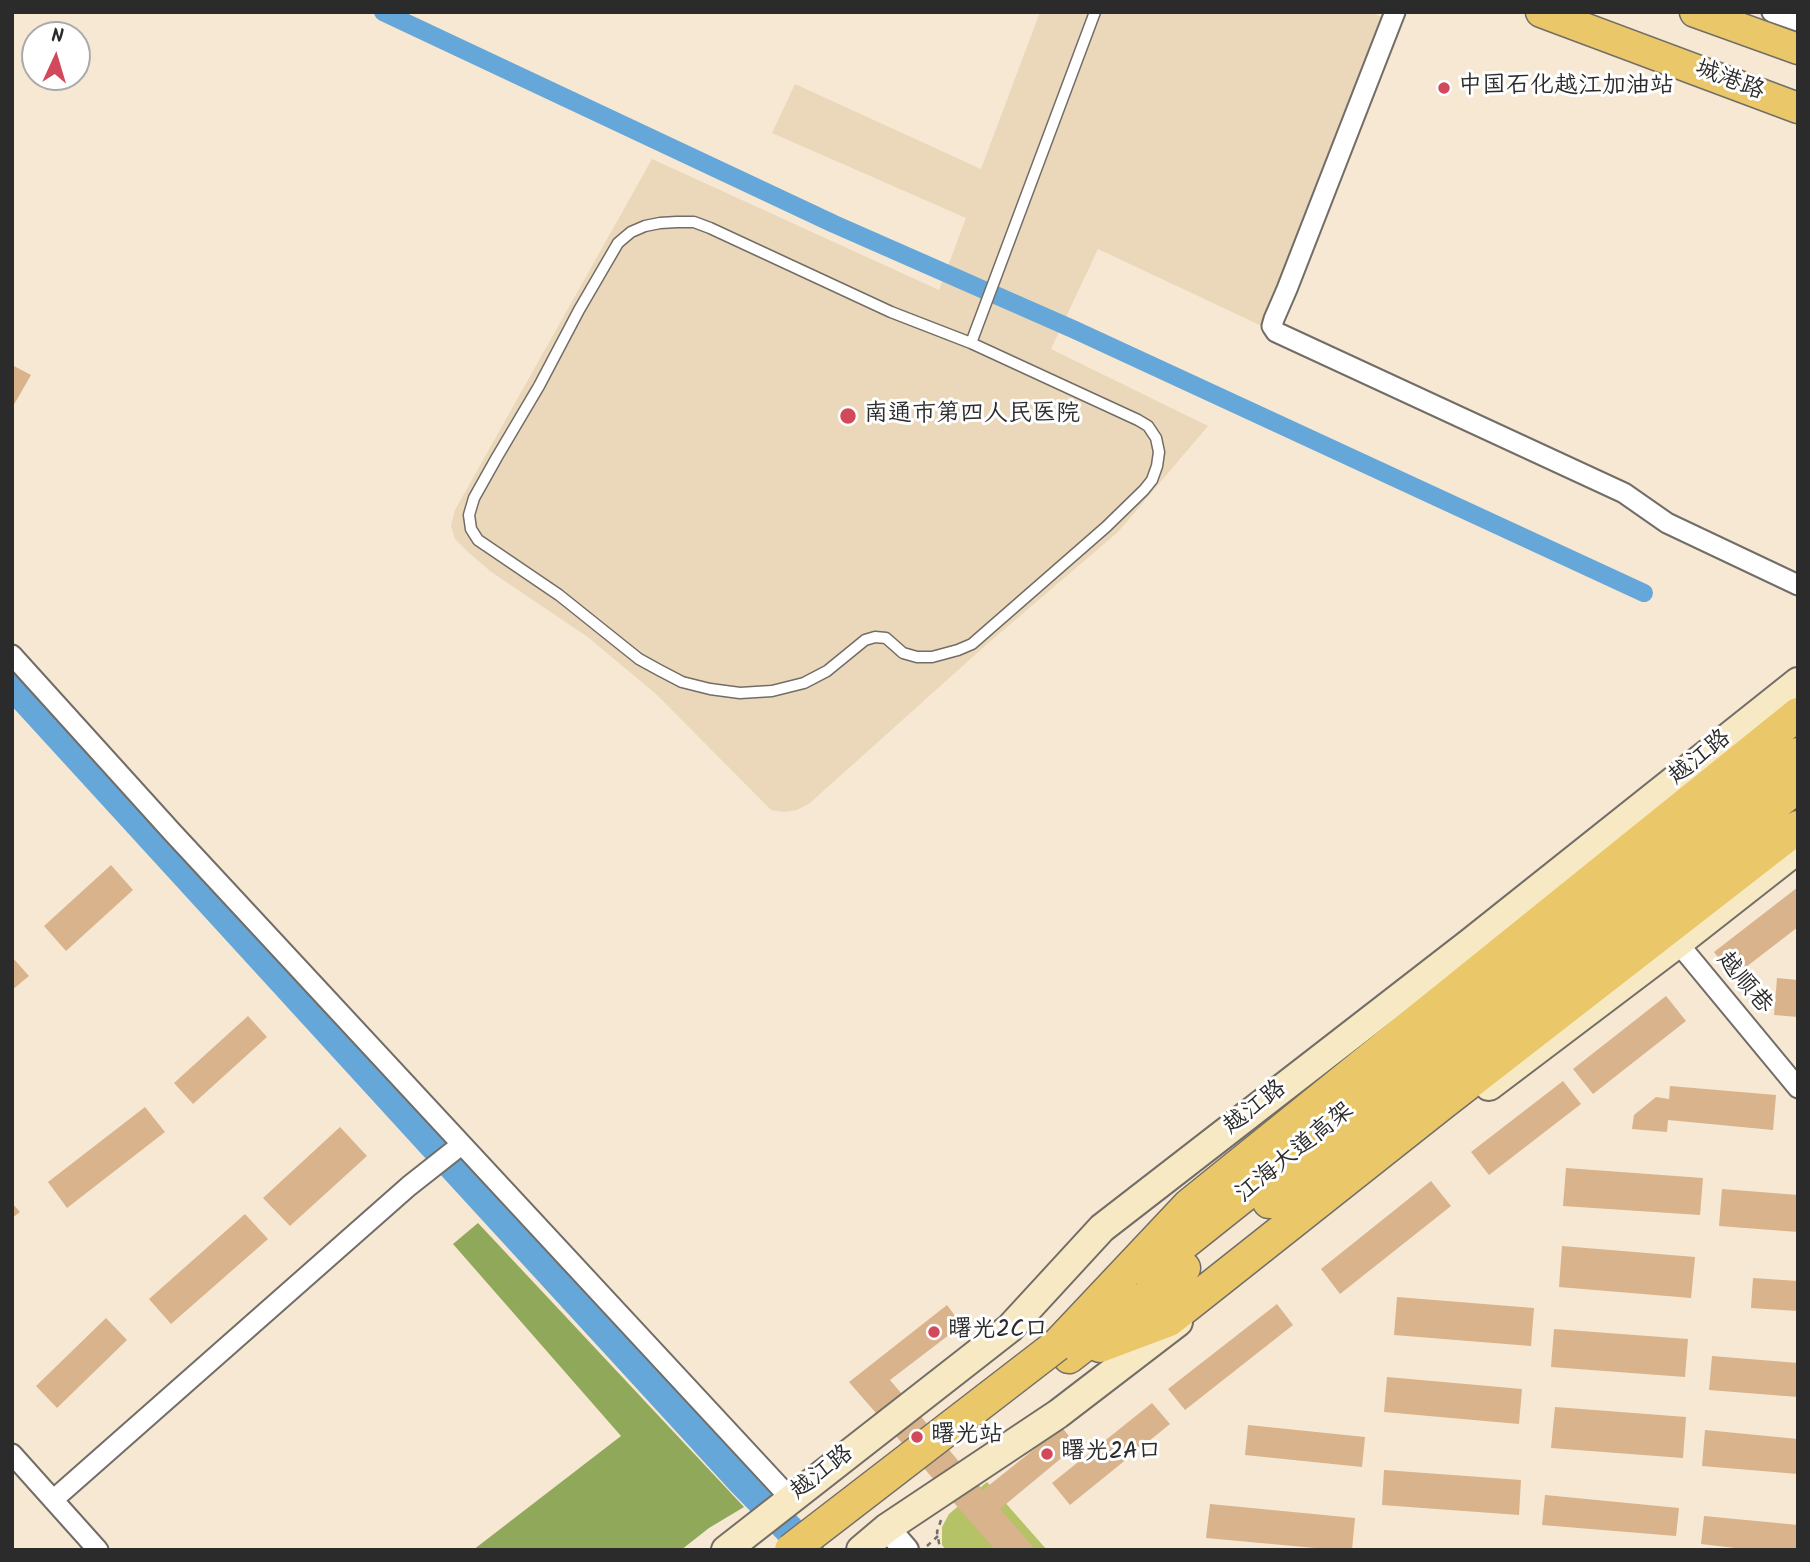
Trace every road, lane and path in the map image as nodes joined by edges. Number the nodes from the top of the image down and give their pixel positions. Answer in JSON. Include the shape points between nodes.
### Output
{"nodes":[{"id":1,"x":1095,"y":12,"type":"edge"},
{"id":2,"x":1395,"y":12,"type":"edge"},
{"id":3,"x":1541,"y":12,"type":"edge"},
{"id":4,"x":1695,"y":12,"type":"edge"},
{"id":5,"x":1772,"y":12,"type":"edge"},
{"id":6,"x":1798,"y":21,"type":"edge"},
{"id":7,"x":1798,"y":49,"type":"edge"},
{"id":8,"x":1798,"y":108,"type":"edge"},
{"id":9,"x":971,"y":343,"type":"junction"},
{"id":10,"x":1798,"y":585,"type":"edge"},
{"id":11,"x":12,"y":655,"type":"edge"},
{"id":12,"x":1798,"y":682,"type":"edge"},
{"id":13,"x":1798,"y":714,"type":"edge"},
{"id":14,"x":1798,"y":754,"type":"edge"},
{"id":15,"x":1798,"y":786,"type":"edge"},
{"id":16,"x":1798,"y":827,"type":"edge"},
{"id":17,"x":1798,"y":849,"type":"edge"},
{"id":18,"x":1678,"y":943,"type":"junction"},
{"id":19,"x":1798,"y":1088,"type":"edge"},
{"id":20,"x":461,"y":1144,"type":"junction"},
{"id":21,"x":1063,"y":1351,"type":"junction"},
{"id":22,"x":12,"y":1454,"type":"edge"},
{"id":23,"x":791,"y":1499,"type":"junction"},
{"id":24,"x":53,"y":1500,"type":"junction"},
{"id":25,"x":945,"y":1514,"type":"dead end"},
{"id":26,"x":887,"y":1528,"type":"junction"},
{"id":27,"x":938,"y":1536,"type":"junction"},
{"id":28,"x":98,"y":1550,"type":"edge"},
{"id":29,"x":726,"y":1550,"type":"edge"},
{"id":30,"x":791,"y":1550,"type":"edge"},
{"id":31,"x":826,"y":1550,"type":"edge"},
{"id":32,"x":861,"y":1550,"type":"edge"},
{"id":33,"x":906,"y":1550,"type":"edge"},
{"id":34,"x":922,"y":1550,"type":"edge"},
{"id":35,"x":943,"y":1550,"type":"edge"}],
"edges":[{"from":1,"to":9,"type":"lane"},
{"from":2,"to":10,"type":"street","via":[[1274,319],[1276,332],[1624,493],[1667,523]]},
{"from":3,"to":8,"type":"main road","name":"城港路"},
{"from":4,"to":7,"type":"main road"},
{"from":5,"to":6,"type":"street"},
{"from":9,"to":9,"type":"lane","via":[[891,312],[694,222],[645,226],[618,243],[608,258],[474,498],[471,528],[478,540],[559,595],[639,659],[682,682],[740,693],[772,691],[827,671],[875,637],[886,638],[903,653],[917,657],[958,650],[972,644],[1019,604],[1144,490],[1152,480],[1159,452],[1156,438],[1138,419]]},
{"from":11,"to":20,"type":"street"},
{"from":12,"to":23,"type":"main road","name":"越江路","via":[[1102,1228],[1010,1328]]},
{"from":13,"to":21,"type":"highway","via":[[1189,1205]]},
{"from":14,"to":21,"type":"highway","name":"江海大道高架"},
{"from":15,"to":21,"type":"highway","name":"江海大道高架","via":[[1481,1038]]},
{"from":16,"to":21,"type":"highway","via":[[1169,1320]]},
{"from":17,"to":18,"type":"main road"},
{"from":18,"to":19,"type":"street","name":"越顺巷"},
{"from":18,"to":26,"type":"main road","via":[[1058,1413]]},
{"from":20,"to":23,"type":"street"},
{"from":20,"to":24,"type":"street"},
{"from":21,"to":30,"type":"highway","name":"江海大道高架","bridge":true},
{"from":21,"to":31,"type":"highway","name":"江海大道高架"},
{"from":22,"to":24,"type":"street"},
{"from":23,"to":29,"type":"main road","name":"越江路"},
{"from":24,"to":28,"type":"street"},
{"from":25,"to":27,"type":"path"},
{"from":26,"to":32,"type":"main road"},
{"from":26,"to":33,"type":"street"},
{"from":27,"to":34,"type":"path"},
{"from":27,"to":35,"type":"path"}]}
